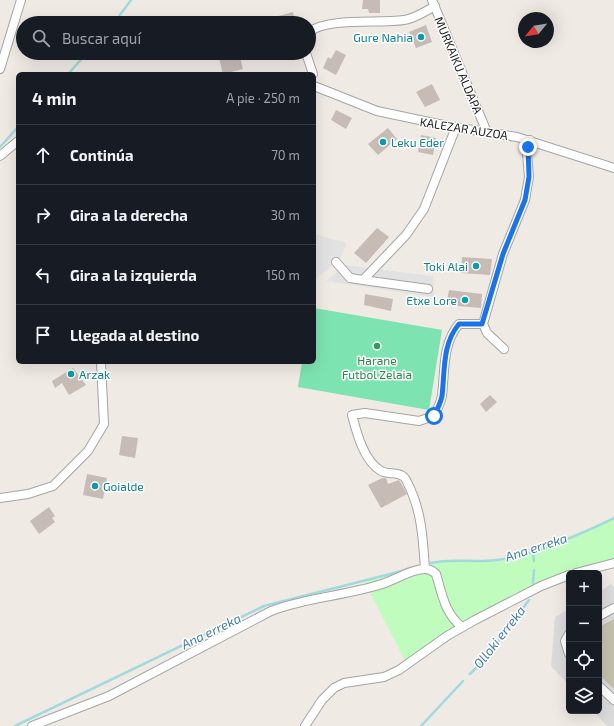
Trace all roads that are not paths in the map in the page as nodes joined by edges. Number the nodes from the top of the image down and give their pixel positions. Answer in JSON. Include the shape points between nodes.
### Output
{"nodes":[{"id":1,"x":21,"y":0,"type":"edge"},
{"id":2,"x":433,"y":3,"type":"edge"},
{"id":3,"x":16,"y":16,"type":"edge"},
{"id":4,"x":16,"y":16,"type":"edge"},
{"id":5,"x":316,"y":28,"type":"edge"},
{"id":6,"x":309,"y":60,"type":"edge"},
{"id":7,"x":0,"y":68,"type":"edge"},
{"id":8,"x":313,"y":72,"type":"edge"},
{"id":9,"x":316,"y":86,"type":"edge"},
{"id":10,"x":456,"y":127,"type":"junction"},
{"id":11,"x":486,"y":130,"type":"junction"},
{"id":12,"x":530,"y":140,"type":"junction"},
{"id":13,"x":16,"y":143,"type":"edge"},
{"id":14,"x":0,"y":156,"type":"edge"},
{"id":15,"x":614,"y":168,"type":"edge"},
{"id":16,"x":336,"y":262,"type":"dead end"},
{"id":17,"x":363,"y":280,"type":"junction"},
{"id":18,"x":428,"y":289,"type":"dead end"},
{"id":19,"x":482,"y":324,"type":"junction"},
{"id":20,"x":504,"y":349,"type":"dead end"},
{"id":21,"x":101,"y":364,"type":"edge"},
{"id":22,"x":0,"y":498,"type":"edge"},
{"id":23,"x":614,"y":563,"type":"edge"},
{"id":24,"x":425,"y":569,"type":"junction"},
{"id":25,"x":587,"y":570,"type":"edge"},
{"id":26,"x":566,"y":576,"type":"edge"},
{"id":27,"x":614,"y":608,"type":"edge"},
{"id":28,"x":602,"y":614,"type":"edge"},
{"id":29,"x":462,"y":627,"type":"junction"},
{"id":30,"x":602,"y":689,"type":"edge"},
{"id":31,"x":614,"y":700,"type":"edge"},
{"id":32,"x":32,"y":726,"type":"edge"},
{"id":33,"x":305,"y":726,"type":"edge"}],
"edges":[{"from":1,"to":3,"type":"street"},
{"from":2,"to":5,"type":"street","via":[[405,20],[333,24]]},
{"from":2,"to":11,"type":"street","name":"MURKAIKU ALDAPA"},
{"from":4,"to":7,"type":"street"},
{"from":6,"to":8,"type":"street"},
{"from":9,"to":10,"type":"street","name":"KALEZAR AUZOA","via":[[377,111]]},
{"from":10,"to":11,"type":"street","name":"KALEZAR AUZOA"},
{"from":10,"to":17,"type":"street","via":[[424,209],[406,235]]},
{"from":11,"to":12,"type":"street","name":"KALEZAR AUZOA"},
{"from":12,"to":15,"type":"street","name":"KALEZAR AUZOA"},
{"from":12,"to":19,"type":"street","via":[[527,153],[529,177],[525,200],[503,254]]},
{"from":13,"to":14,"type":"street"},
{"from":16,"to":17,"type":"street","via":[[350,278]]},
{"from":17,"to":18,"type":"street"},
{"from":19,"to":20,"type":"street","via":[[486,333]]},
{"from":19,"to":24,"type":"street","via":[[459,324],[452,332],[446,350],[442,398],[434,416],[419,421],[365,413],[352,415],[370,460],[382,472],[396,473],[404,477],[415,498],[422,522]]},
{"from":21,"to":22,"type":"street","via":[[104,424],[88,452],[53,486],[28,494]]},
{"from":23,"to":25,"type":"street"},
{"from":24,"to":29,"type":"street","via":[[436,574],[448,614]]},
{"from":24,"to":32,"type":"street","via":[[381,584],[278,608],[109,696]]},
{"from":26,"to":29,"type":"street","via":[[541,586]]},
{"from":27,"to":28,"type":"street"},
{"from":29,"to":33,"type":"street","via":[[389,675],[344,683],[334,688],[322,700]]},
{"from":30,"to":31,"type":"street"}]}
